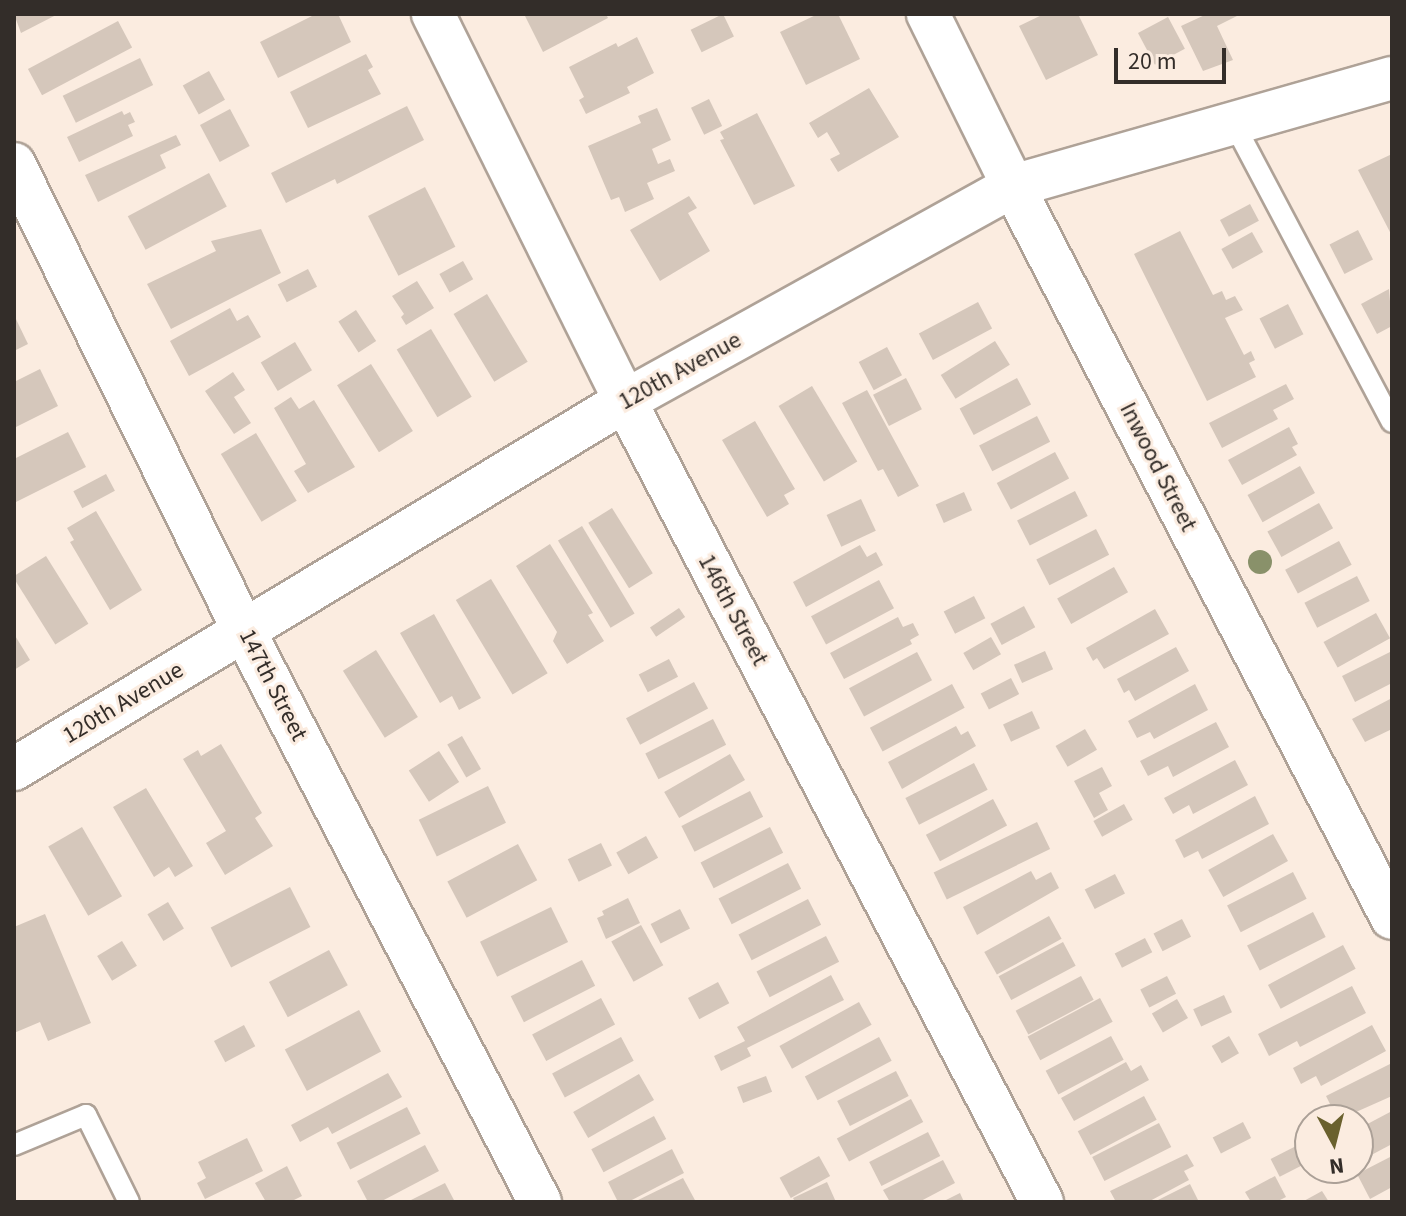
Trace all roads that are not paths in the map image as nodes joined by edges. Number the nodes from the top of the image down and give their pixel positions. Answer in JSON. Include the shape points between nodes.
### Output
{"nodes":[{"id":1,"x":433,"y":14,"type":"edge"},
{"id":2,"x":928,"y":14,"type":"edge"},
{"id":3,"x":1392,"y":78,"type":"edge"},
{"id":4,"x":1234,"y":124,"type":"junction"},
{"id":5,"x":14,"y":164,"type":"edge"},
{"id":6,"x":1013,"y":186,"type":"junction"},
{"id":7,"x":625,"y":401,"type":"junction"},
{"id":8,"x":1392,"y":422,"type":"edge"},
{"id":9,"x":244,"y":631,"type":"junction"},
{"id":10,"x":14,"y":769,"type":"edge"},
{"id":11,"x":1392,"y":918,"type":"edge"},
{"id":12,"x":14,"y":1145,"type":"edge"},
{"id":13,"x":129,"y":1202,"type":"edge"},
{"id":14,"x":540,"y":1202,"type":"edge"},
{"id":15,"x":1042,"y":1202,"type":"edge"}],
"edges":[{"from":1,"to":7,"type":"street","name":"146th Street"},
{"from":2,"to":6,"type":"street","name":"Inwood Street"},
{"from":3,"to":4,"type":"street","name":"120th Avenue"},
{"from":4,"to":6,"type":"street","name":"120th Avenue"},
{"from":4,"to":8,"type":"lane"},
{"from":5,"to":9,"type":"street","name":"147th Street"},
{"from":6,"to":7,"type":"street","name":"120th Avenue"},
{"from":6,"to":11,"type":"street","name":"Inwood Street"},
{"from":7,"to":9,"type":"street","name":"120th Avenue"},
{"from":7,"to":15,"type":"street","name":"146th Street"},
{"from":9,"to":10,"type":"street","name":"120th Avenue"},
{"from":9,"to":14,"type":"street","name":"147th Street"},
{"from":12,"to":13,"type":"lane","via":[[86,1115]]}]}
